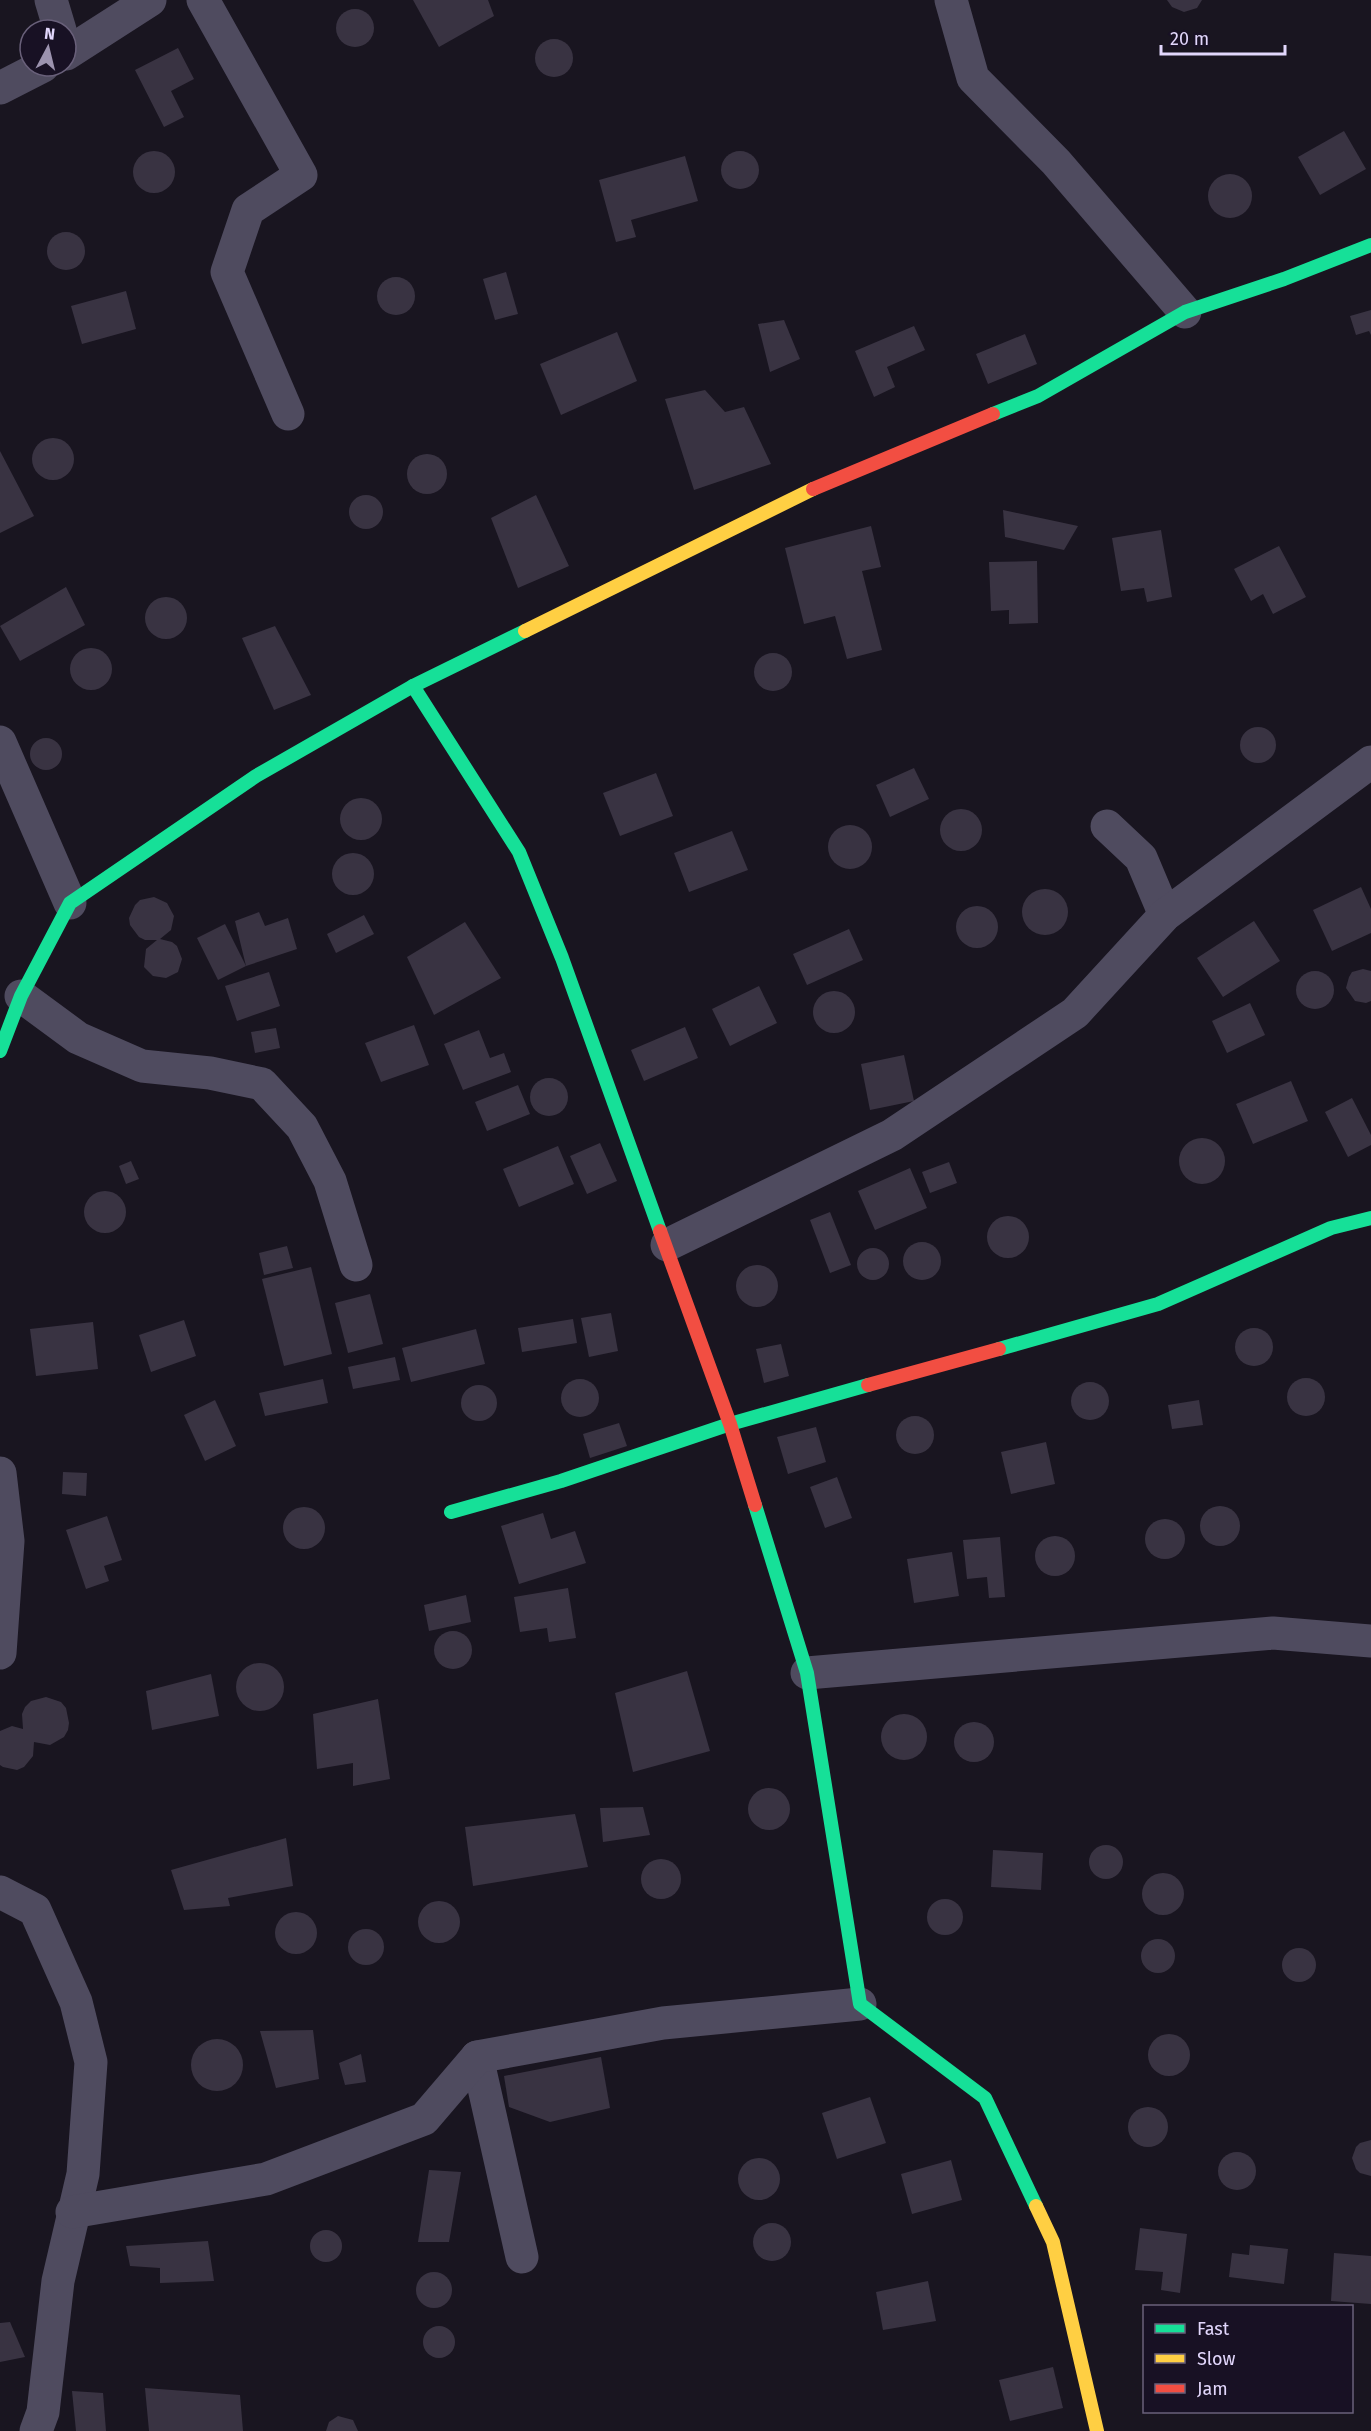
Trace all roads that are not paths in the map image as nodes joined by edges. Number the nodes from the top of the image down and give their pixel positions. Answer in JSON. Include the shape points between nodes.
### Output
{"nodes":[{"id":1,"x":51,"y":0,"type":"edge"},
{"id":2,"x":150,"y":0,"type":"edge"},
{"id":3,"x":203,"y":0,"type":"edge"},
{"id":4,"x":951,"y":0,"type":"edge"},
{"id":5,"x":55,"y":18,"type":"edge"},
{"id":6,"x":78,"y":40,"type":"edge"},
{"id":7,"x":18,"y":77,"type":"edge"},
{"id":8,"x":0,"y":88,"type":"edge"},
{"id":9,"x":1371,"y":245,"type":"edge"},
{"id":10,"x":1185,"y":312,"type":"junction"},
{"id":11,"x":288,"y":414,"type":"dead end"},
{"id":12,"x":413,"y":686,"type":"junction"},
{"id":13,"x":0,"y":742,"type":"edge"},
{"id":14,"x":1371,"y":762,"type":"edge"},
{"id":15,"x":1107,"y":826,"type":"dead end"},
{"id":16,"x":70,"y":903,"type":"junction"},
{"id":17,"x":1164,"y":915,"type":"junction"},
{"id":18,"x":21,"y":996,"type":"junction"},
{"id":19,"x":0,"y":1051,"type":"edge"},
{"id":20,"x":1371,"y":1218,"type":"edge"},
{"id":21,"x":668,"y":1245,"type":"junction"},
{"id":22,"x":356,"y":1265,"type":"dead end"},
{"id":23,"x":730,"y":1424,"type":"junction"},
{"id":24,"x":0,"y":1473,"type":"edge"},
{"id":25,"x":452,"y":1512,"type":"dead end"},
{"id":26,"x":1371,"y":1641,"type":"edge"},
{"id":27,"x":0,"y":1653,"type":"edge"},
{"id":28,"x":807,"y":1673,"type":"junction"},
{"id":29,"x":0,"y":1892,"type":"edge"},
{"id":30,"x":860,"y":2004,"type":"junction"},
{"id":31,"x":477,"y":2057,"type":"junction"},
{"id":32,"x":72,"y":2212,"type":"junction"},
{"id":33,"x":522,"y":2257,"type":"dead end"},
{"id":34,"x":36,"y":2431,"type":"edge"},
{"id":35,"x":1097,"y":2431,"type":"edge"}],
"edges":[{"from":1,"to":5,"type":"street"},
{"from":2,"to":6,"type":"street"},
{"from":3,"to":11,"type":"street","via":[[301,175],[248,210],[227,272]]},
{"from":4,"to":10,"type":"street","via":[[973,78],[1056,162]]},
{"from":7,"to":8,"type":"street"},
{"from":9,"to":10,"type":"street"},
{"from":10,"to":12,"type":"street","via":[[1038,396],[816,487]]},
{"from":12,"to":16,"type":"street","via":[[256,776]]},
{"from":12,"to":21,"type":"street","via":[[519,852]]},
{"from":13,"to":16,"type":"street"},
{"from":14,"to":17,"type":"street"},
{"from":15,"to":17,"type":"street","via":[[1141,858]]},
{"from":16,"to":18,"type":"street"},
{"from":17,"to":21,"type":"street","via":[[1075,1012],[892,1135]]},
{"from":18,"to":19,"type":"street"},
{"from":18,"to":22,"type":"street","via":[[78,1038],[142,1066],[210,1073],[262,1084],[302,1127],[326,1172]]},
{"from":20,"to":23,"type":"street","via":[[1331,1228],[1158,1304]]},
{"from":21,"to":23,"type":"street"},
{"from":23,"to":25,"type":"street","via":[[561,1481]]},
{"from":23,"to":28,"type":"street"},
{"from":24,"to":27,"type":"street","via":[[8,1541]]},
{"from":26,"to":28,"type":"street","via":[[1273,1633]]},
{"from":28,"to":30,"type":"street"},
{"from":29,"to":32,"type":"street","via":[[35,1910],[76,2002],[91,2062],[83,2174]]},
{"from":30,"to":31,"type":"street","via":[[663,2023]]},
{"from":30,"to":35,"type":"street","via":[[984,2098],[1053,2242]]},
{"from":31,"to":32,"type":"street","via":[[424,2119],[266,2179]]},
{"from":31,"to":33,"type":"street"},
{"from":32,"to":34,"type":"street","via":[[58,2281],[43,2412]]}]}
